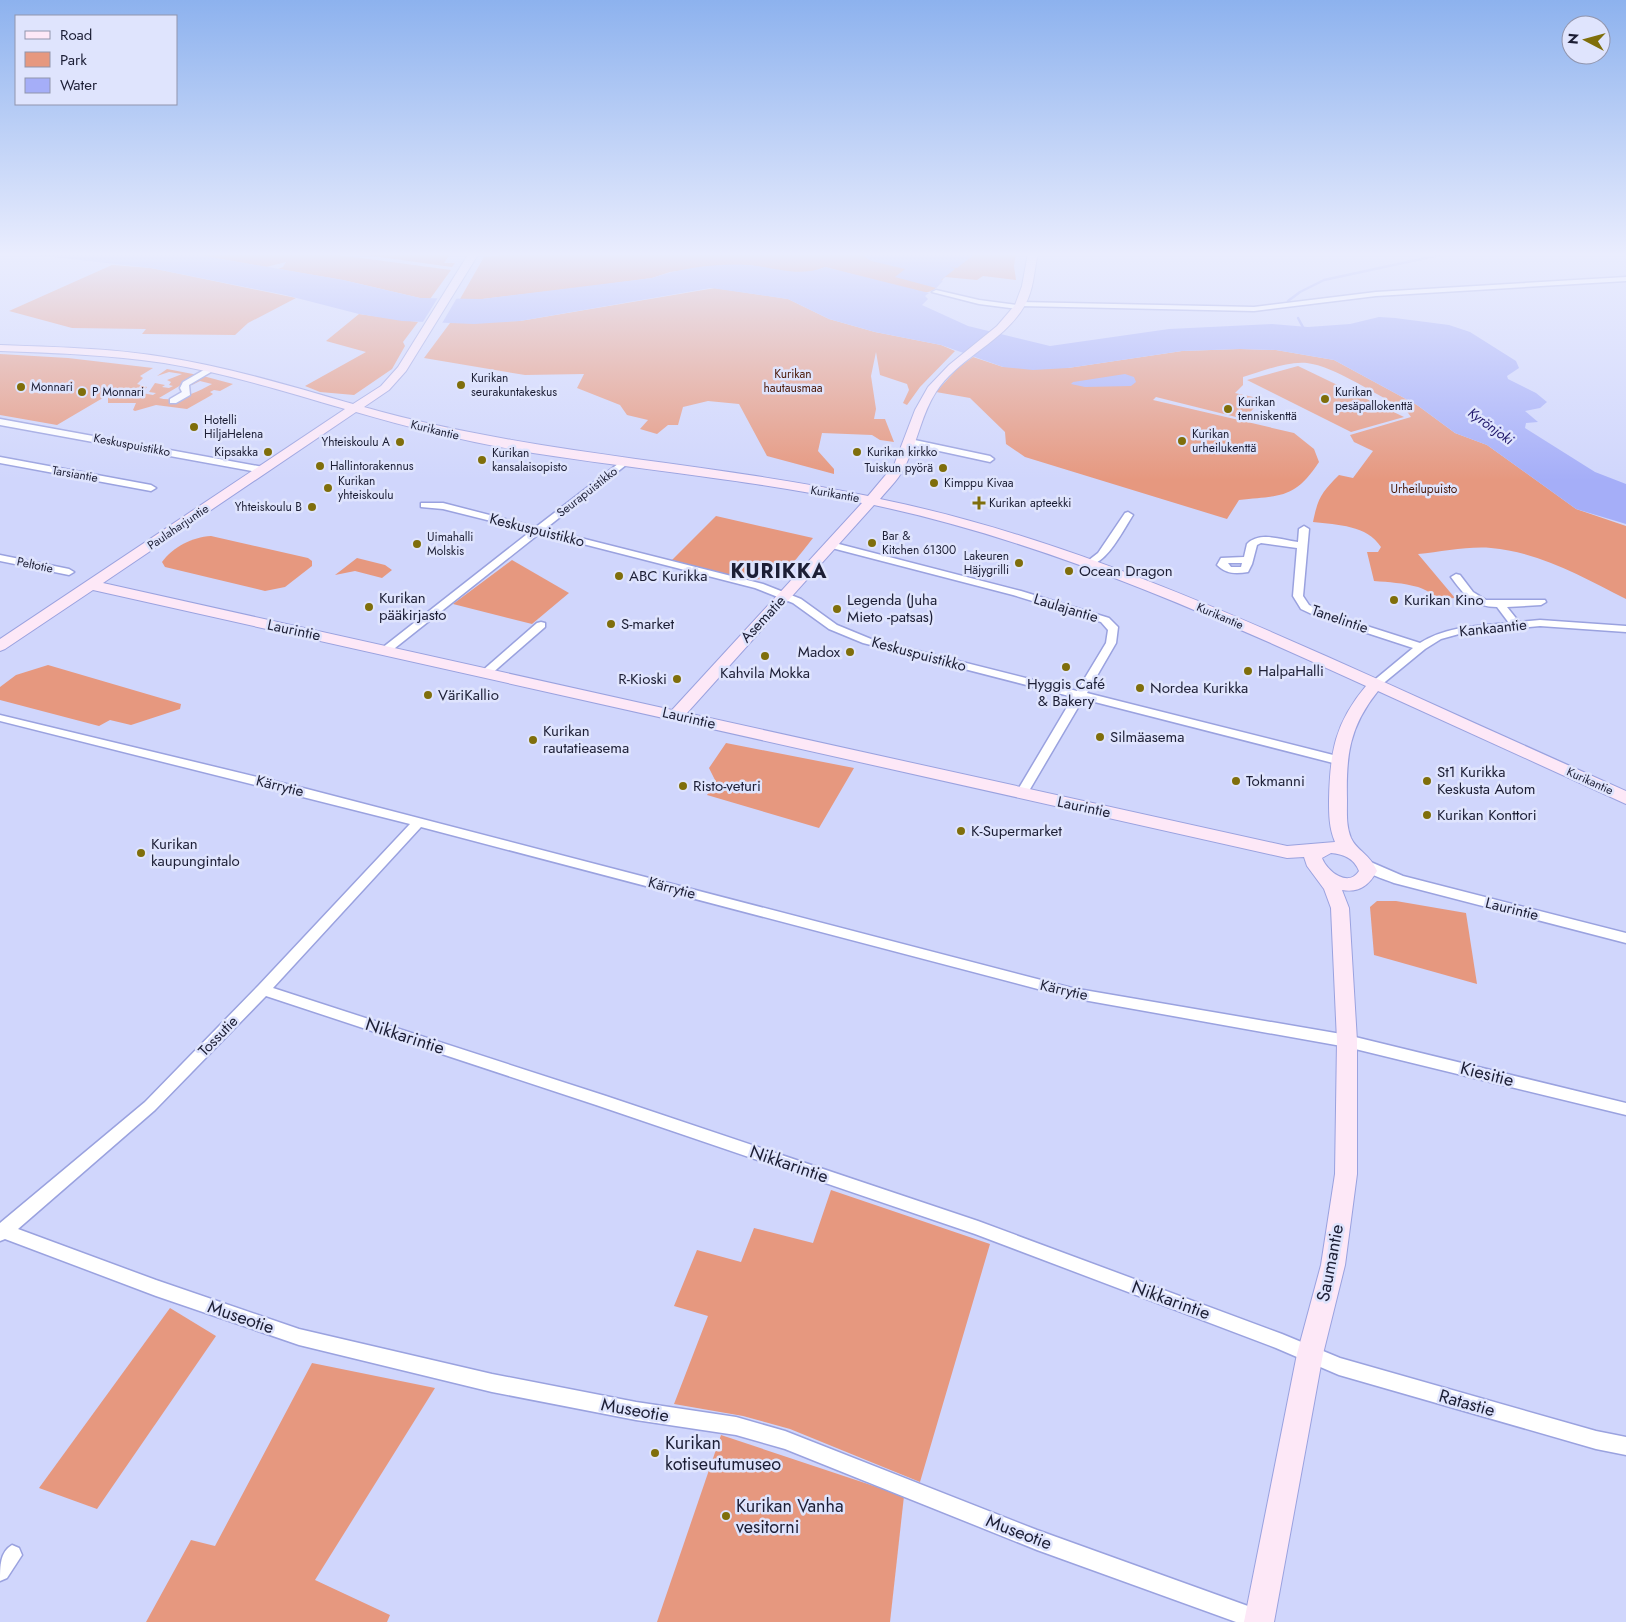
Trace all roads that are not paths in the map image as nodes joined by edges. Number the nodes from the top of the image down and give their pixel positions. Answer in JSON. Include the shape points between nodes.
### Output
{"nodes":[{"id":1,"x":428,"y":329,"type":"edge"},
{"id":2,"x":999,"y":329,"type":"edge"},
{"id":3,"x":0,"y":348,"type":"edge"},
{"id":4,"x":212,"y":370,"type":"junction"},
{"id":5,"x":174,"y":401,"type":"dead end"},
{"id":6,"x":355,"y":409,"type":"junction"},
{"id":7,"x":0,"y":422,"type":"edge"},
{"id":8,"x":910,"y":442,"type":"junction"},
{"id":9,"x":990,"y":459,"type":"dead end"},
{"id":10,"x":0,"y":460,"type":"edge"},
{"id":11,"x":623,"y":463,"type":"junction"},
{"id":12,"x":263,"y":470,"type":"junction"},
{"id":13,"x":151,"y":488,"type":"dead end"},
{"id":14,"x":871,"y":501,"type":"junction"},
{"id":15,"x":424,"y":505,"type":"dead end"},
{"id":16,"x":1128,"y":515,"type":"dead end"},
{"id":17,"x":1304,"y":529,"type":"dead end"},
{"id":18,"x":538,"y":530,"type":"junction"},
{"id":19,"x":831,"y":545,"type":"junction"},
{"id":20,"x":1302,"y":546,"type":"junction"},
{"id":21,"x":0,"y":558,"type":"edge"},
{"id":22,"x":1248,"y":560,"type":"dead end"},
{"id":23,"x":1094,"y":562,"type":"junction"},
{"id":24,"x":69,"y":572,"type":"dead end"},
{"id":25,"x":1456,"y":577,"type":"dead end"},
{"id":26,"x":91,"y":585,"type":"junction"},
{"id":27,"x":785,"y":596,"type":"junction"},
{"id":28,"x":1541,"y":602,"type":"dead end"},
{"id":29,"x":1500,"y":604,"type":"junction"},
{"id":30,"x":1516,"y":625,"type":"junction"},
{"id":31,"x":541,"y":626,"type":"dead end"},
{"id":32,"x":1626,"y":629,"type":"edge"},
{"id":33,"x":0,"y":646,"type":"edge"},
{"id":34,"x":1421,"y":647,"type":"junction"},
{"id":35,"x":386,"y":650,"type":"junction"},
{"id":36,"x":486,"y":672,"type":"junction"},
{"id":37,"x":1376,"y":684,"type":"junction"},
{"id":38,"x":1080,"y":694,"type":"junction"},
{"id":39,"x":676,"y":715,"type":"junction"},
{"id":40,"x":0,"y":718,"type":"edge"},
{"id":41,"x":1337,"y":760,"type":"junction"},
{"id":42,"x":1022,"y":793,"type":"junction"},
{"id":43,"x":1626,"y":798,"type":"edge"},
{"id":44,"x":419,"y":822,"type":"junction"},
{"id":45,"x":1338,"y":831,"type":"junction"},
{"id":46,"x":1350,"y":851,"type":"junction"},
{"id":47,"x":1319,"y":860,"type":"junction"},
{"id":48,"x":1355,"y":882,"type":"junction"},
{"id":49,"x":1626,"y":938,"type":"edge"},
{"id":50,"x":263,"y":990,"type":"junction"},
{"id":51,"x":1347,"y":1041,"type":"junction"},
{"id":52,"x":1626,"y":1108,"type":"edge"},
{"id":53,"x":1,"y":1232,"type":"edge"},
{"id":54,"x":1310,"y":1354,"type":"junction"},
{"id":55,"x":1626,"y":1446,"type":"edge"},
{"id":56,"x":1259,"y":1621,"type":"edge"}],
"edges":[{"from":1,"to":6,"type":"street","name":"Paulaharjuntie","via":[[394,378]]},
{"from":2,"to":8,"type":"street","name":"Asematie","via":[[938,381],[920,409]]},
{"from":3,"to":4,"type":"street","name":"Kurikantie","via":[[127,356]]},
{"from":4,"to":5,"type":"street","via":[[186,384],[186,393]]},
{"from":4,"to":6,"type":"street","name":"Kurikantie"},
{"from":6,"to":11,"type":"street","name":"Kurikantie","via":[[467,437]]},
{"from":6,"to":12,"type":"street","name":"Paulaharjuntie"},
{"from":7,"to":12,"type":"street","name":"Keskuspuistikko"},
{"from":8,"to":9,"type":"street"},
{"from":8,"to":14,"type":"street","name":"Asematie","via":[[903,462]]},
{"from":10,"to":13,"type":"street","name":"Tarsiantie"},
{"from":11,"to":14,"type":"street","name":"Kurikantie","via":[[721,475]]},
{"from":11,"to":18,"type":"street","name":"Seurapuistikko"},
{"from":12,"to":26,"type":"street","name":"Paulaharjuntie"},
{"from":14,"to":19,"type":"street","name":"Asematie"},
{"from":14,"to":23,"type":"street","name":"Kurikantie","via":[[993,530]]},
{"from":15,"to":18,"type":"street","name":"Keskuspuistikko","via":[[443,506]]},
{"from":16,"to":23,"type":"street"},
{"from":17,"to":20,"type":"street","name":"Tanelintie"},
{"from":18,"to":27,"type":"street","name":"Keskuspuistikko","via":[[759,586]]},
{"from":18,"to":35,"type":"street","name":"Seurapuistikko"},
{"from":19,"to":27,"type":"street","name":"Asematie"},
{"from":19,"to":38,"type":"street","name":"Laulajantie","via":[[1017,593],[1105,620],[1115,632]]},
{"from":20,"to":22,"type":"street","via":[[1259,540],[1252,544]]},
{"from":20,"to":34,"type":"street","name":"Tanelintie","via":[[1298,596],[1305,607]]},
{"from":21,"to":24,"type":"street","name":"Peltotie"},
{"from":23,"to":37,"type":"street","name":"Kurikantie"},
{"from":25,"to":29,"type":"street","via":[[1476,601]]},
{"from":26,"to":33,"type":"street","name":"Paulaharjuntie"},
{"from":26,"to":35,"type":"street","name":"Laurintie"},
{"from":27,"to":38,"type":"street","name":"Keskuspuistikko","via":[[833,627],[868,641]]},
{"from":27,"to":39,"type":"street","name":"Asematie"},
{"from":28,"to":29,"type":"street"},
{"from":29,"to":30,"type":"street"},
{"from":30,"to":32,"type":"street","name":"Kankaantie","via":[[1571,624]]},
{"from":30,"to":34,"type":"street","name":"Kankaantie","via":[[1458,631],[1437,637]]},
{"from":31,"to":36,"type":"street"},
{"from":34,"to":37,"type":"street","name":"Kankaantie"},
{"from":35,"to":36,"type":"street","name":"Laurintie"},
{"from":36,"to":39,"type":"street","name":"Laurintie"},
{"from":37,"to":41,"type":"street","via":[[1354,712]]},
{"from":37,"to":43,"type":"street","name":"Kurikantie"},
{"from":38,"to":41,"type":"street","name":"Keskuspuistikko"},
{"from":38,"to":42,"type":"street","name":"Laulajantie"},
{"from":39,"to":42,"type":"street","name":"Laurintie"},
{"from":40,"to":44,"type":"street","name":"Kärrytie"},
{"from":41,"to":45,"type":"street"},
{"from":42,"to":47,"type":"street","name":"Laurintie"},
{"from":44,"to":50,"type":"street","name":"Tossutie"},
{"from":44,"to":51,"type":"street","name":"Kärrytie","via":[[1072,993]]},
{"from":45,"to":46,"type":"street"},
{"from":45,"to":47,"type":"street"},
{"from":46,"to":47,"type":"street","via":[[1330,846]]},
{"from":46,"to":48,"type":"street"},
{"from":47,"to":48,"type":"street","name":"Saumantie","via":[[1332,886]]},
{"from":48,"to":49,"type":"street","name":"Laurintie","via":[[1399,880]]},
{"from":48,"to":51,"type":"street","name":"Saumantie"},
{"from":50,"to":53,"type":"street","name":"Tossutie","via":[[150,1106]]},
{"from":50,"to":54,"type":"street","name":"Nikkarintie","via":[[978,1228]]},
{"from":51,"to":52,"type":"street","name":"Kiesitie"},
{"from":51,"to":54,"type":"street","name":"Saumantie","via":[[1346,1174],[1333,1265]]},
{"from":53,"to":56,"type":"street","name":"Museotie","via":[[299,1337],[492,1383],[636,1411],[736,1426],[785,1440],[1037,1540]]},
{"from":54,"to":55,"type":"street","name":"Ratastie","via":[[1339,1366]]},
{"from":54,"to":56,"type":"street","name":"Saumantie"}]}
